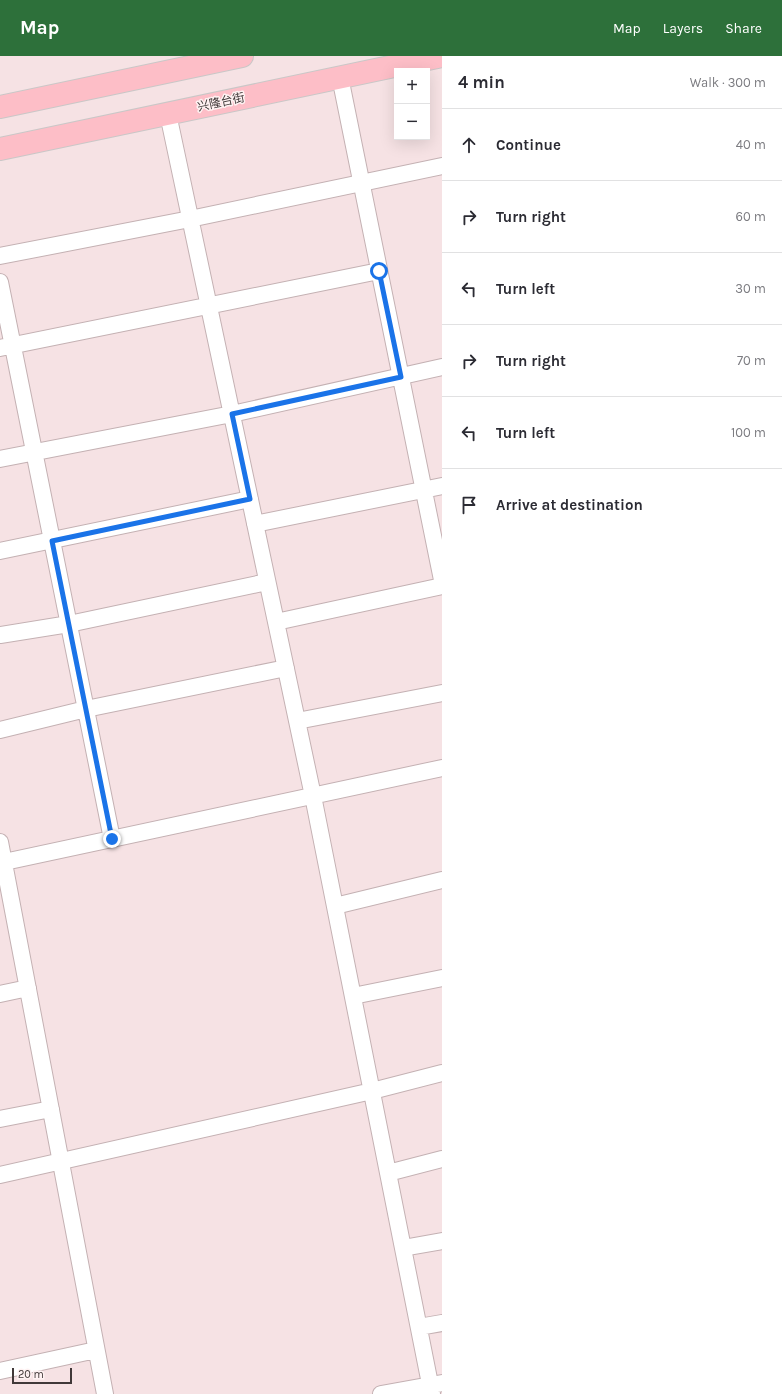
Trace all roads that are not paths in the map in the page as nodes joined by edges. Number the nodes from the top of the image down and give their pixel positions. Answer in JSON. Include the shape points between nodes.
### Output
{"nodes":[{"id":1,"x":242,"y":56,"type":"edge"},
{"id":2,"x":442,"y":56,"type":"edge"},
{"id":3,"x":340,"y":78,"type":"junction"},
{"id":4,"x":0,"y":106,"type":"edge"},
{"id":5,"x":168,"y":114,"type":"junction"},
{"id":6,"x":0,"y":149,"type":"edge"},
{"id":7,"x":442,"y":166,"type":"edge"},
{"id":8,"x":361,"y":183,"type":"junction"},
{"id":9,"x":190,"y":219,"type":"junction"},
{"id":10,"x":0,"y":256,"type":"edge"},
{"id":11,"x":379,"y":271,"type":"junction"},
{"id":12,"x":0,"y":282,"type":"edge"},
{"id":13,"x":209,"y":307,"type":"junction"},
{"id":14,"x":6,"y":347,"type":"edge"},
{"id":15,"x":442,"y":367,"type":"edge"},
{"id":16,"x":401,"y":377,"type":"junction"},
{"id":17,"x":232,"y":414,"type":"junction"},
{"id":18,"x":34,"y":451,"type":"junction"},
{"id":19,"x":0,"y":459,"type":"edge"},
{"id":20,"x":442,"y":486,"type":"edge"},
{"id":21,"x":424,"y":490,"type":"junction"},
{"id":22,"x":250,"y":499,"type":"junction"},
{"id":23,"x":255,"y":524,"type":"junction"},
{"id":24,"x":52,"y":541,"type":"junction"},
{"id":25,"x":0,"y":551,"type":"edge"},
{"id":26,"x":442,"y":580,"type":"edge"},
{"id":27,"x":267,"y":582,"type":"junction"},
{"id":28,"x":442,"y":586,"type":"edge"},
{"id":29,"x":276,"y":622,"type":"junction"},
{"id":30,"x":69,"y":624,"type":"junction"},
{"id":31,"x":0,"y":635,"type":"edge"},
{"id":32,"x":286,"y":668,"type":"junction"},
{"id":33,"x":442,"y":693,"type":"edge"},
{"id":34,"x":86,"y":710,"type":"junction"},
{"id":35,"x":297,"y":721,"type":"junction"},
{"id":36,"x":0,"y":730,"type":"edge"},
{"id":37,"x":442,"y":768,"type":"edge"},
{"id":38,"x":313,"y":796,"type":"junction"},
{"id":39,"x":112,"y":839,"type":"junction"},
{"id":40,"x":0,"y":842,"type":"edge"},
{"id":41,"x":2,"y":862,"type":"edge"},
{"id":42,"x":442,"y":880,"type":"edge"},
{"id":43,"x":335,"y":906,"type":"junction"},
{"id":44,"x":442,"y":978,"type":"edge"},
{"id":45,"x":28,"y":988,"type":"junction"},
{"id":46,"x":0,"y":994,"type":"edge"},
{"id":47,"x":353,"y":996,"type":"junction"},
{"id":48,"x":442,"y":1073,"type":"edge"},
{"id":49,"x":372,"y":1091,"type":"junction"},
{"id":50,"x":51,"y":1109,"type":"junction"},
{"id":51,"x":0,"y":1119,"type":"edge"},
{"id":52,"x":442,"y":1159,"type":"edge"},
{"id":53,"x":61,"y":1162,"type":"junction"},
{"id":54,"x":388,"y":1173,"type":"junction"},
{"id":55,"x":0,"y":1175,"type":"edge"},
{"id":56,"x":442,"y":1241,"type":"edge"},
{"id":57,"x":403,"y":1248,"type":"junction"},
{"id":58,"x":442,"y":1323,"type":"edge"},
{"id":59,"x":419,"y":1327,"type":"junction"},
{"id":60,"x":96,"y":1350,"type":"junction"},
{"id":61,"x":0,"y":1372,"type":"edge"},
{"id":62,"x":435,"y":1387,"type":"edge"},
{"id":63,"x":104,"y":1394,"type":"edge"},
{"id":64,"x":381,"y":1394,"type":"edge"}],
"edges":[{"from":1,"to":4,"type":"main road"},
{"from":2,"to":3,"type":"main road","name":"兴隆台街"},
{"from":3,"to":5,"type":"main road","name":"兴隆台街"},
{"from":3,"to":8,"type":"street"},
{"from":5,"to":6,"type":"main road","name":"兴隆台街"},
{"from":5,"to":9,"type":"street"},
{"from":7,"to":8,"type":"street"},
{"from":8,"to":9,"type":"street"},
{"from":8,"to":11,"type":"street"},
{"from":9,"to":10,"type":"street"},
{"from":9,"to":13,"type":"street"},
{"from":11,"to":13,"type":"street"},
{"from":11,"to":16,"type":"street"},
{"from":12,"to":14,"type":"street"},
{"from":13,"to":14,"type":"street"},
{"from":13,"to":17,"type":"street"},
{"from":14,"to":18,"type":"street"},
{"from":15,"to":16,"type":"street"},
{"from":16,"to":17,"type":"street"},
{"from":16,"to":21,"type":"street"},
{"from":17,"to":18,"type":"street"},
{"from":17,"to":22,"type":"street"},
{"from":18,"to":19,"type":"street"},
{"from":18,"to":24,"type":"street"},
{"from":20,"to":21,"type":"street"},
{"from":21,"to":23,"type":"street"},
{"from":21,"to":26,"type":"street"},
{"from":22,"to":23,"type":"street"},
{"from":22,"to":24,"type":"street"},
{"from":23,"to":27,"type":"street"},
{"from":24,"to":25,"type":"street"},
{"from":24,"to":30,"type":"street"},
{"from":27,"to":29,"type":"street"},
{"from":27,"to":30,"type":"street"},
{"from":28,"to":29,"type":"street"},
{"from":29,"to":32,"type":"street"},
{"from":30,"to":31,"type":"street"},
{"from":30,"to":34,"type":"street"},
{"from":32,"to":34,"type":"street"},
{"from":32,"to":35,"type":"street"},
{"from":33,"to":35,"type":"street"},
{"from":34,"to":36,"type":"street"},
{"from":34,"to":39,"type":"street"},
{"from":35,"to":38,"type":"street"},
{"from":37,"to":38,"type":"street"},
{"from":38,"to":39,"type":"street"},
{"from":38,"to":43,"type":"street"},
{"from":39,"to":41,"type":"street"},
{"from":40,"to":41,"type":"street"},
{"from":41,"to":45,"type":"street"},
{"from":42,"to":43,"type":"street"},
{"from":43,"to":47,"type":"street"},
{"from":44,"to":47,"type":"street"},
{"from":45,"to":46,"type":"street"},
{"from":45,"to":50,"type":"street"},
{"from":47,"to":49,"type":"street"},
{"from":48,"to":49,"type":"street"},
{"from":49,"to":53,"type":"street"},
{"from":49,"to":54,"type":"street"},
{"from":50,"to":51,"type":"street"},
{"from":50,"to":53,"type":"street"},
{"from":52,"to":54,"type":"street"},
{"from":53,"to":55,"type":"street"},
{"from":53,"to":60,"type":"street"},
{"from":54,"to":57,"type":"street"},
{"from":56,"to":57,"type":"street"},
{"from":57,"to":59,"type":"street"},
{"from":58,"to":59,"type":"street"},
{"from":59,"to":62,"type":"street"},
{"from":60,"to":61,"type":"street"},
{"from":60,"to":63,"type":"street"},
{"from":62,"to":64,"type":"street"}]}
